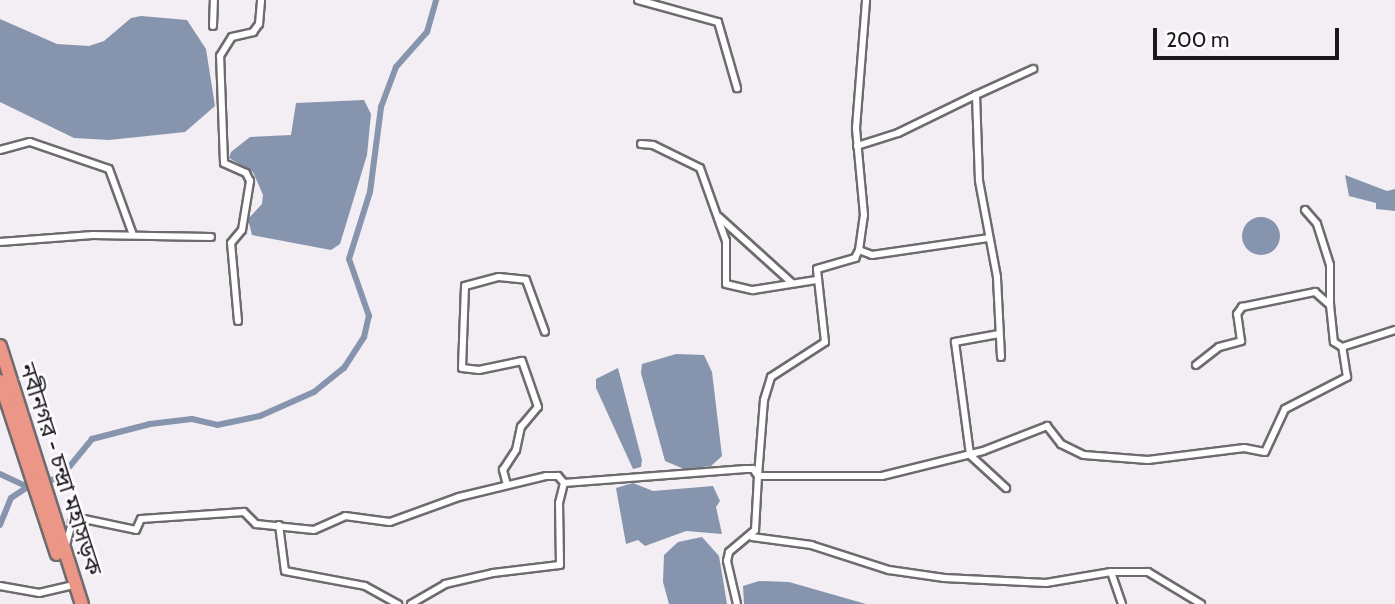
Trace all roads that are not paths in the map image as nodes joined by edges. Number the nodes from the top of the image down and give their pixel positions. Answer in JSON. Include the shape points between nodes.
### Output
{"nodes":[{"id":1,"x":214,"y":0,"type":"edge"},
{"id":2,"x":261,"y":0,"type":"edge"},
{"id":3,"x":638,"y":0,"type":"edge"},
{"id":4,"x":866,"y":0,"type":"edge"},
{"id":5,"x":213,"y":26,"type":"dead end"},
{"id":6,"x":1033,"y":69,"type":"dead end"},
{"id":7,"x":737,"y":88,"type":"dead end"},
{"id":8,"x":976,"y":95,"type":"junction"},
{"id":9,"x":641,"y":145,"type":"dead end"},
{"id":10,"x":858,"y":146,"type":"junction"},
{"id":11,"x":0,"y":150,"type":"edge"},
{"id":12,"x":1305,"y":210,"type":"dead end"},
{"id":13,"x":717,"y":215,"type":"junction"},
{"id":14,"x":133,"y":235,"type":"junction"},
{"id":15,"x":211,"y":237,"type":"dead end"},
{"id":16,"x":988,"y":238,"type":"junction"},
{"id":17,"x":0,"y":242,"type":"edge"},
{"id":18,"x":859,"y":250,"type":"junction"},
{"id":19,"x":816,"y":280,"type":"junction"},
{"id":20,"x":792,"y":283,"type":"junction"},
{"id":21,"x":1331,"y":305,"type":"junction"},
{"id":22,"x":238,"y":321,"type":"dead end"},
{"id":23,"x":1395,"y":330,"type":"edge"},
{"id":24,"x":545,"y":332,"type":"dead end"},
{"id":25,"x":999,"y":334,"type":"junction"},
{"id":26,"x":0,"y":346,"type":"edge"},
{"id":27,"x":1342,"y":346,"type":"junction"},
{"id":28,"x":1001,"y":357,"type":"dead end"},
{"id":29,"x":1196,"y":365,"type":"dead end"},
{"id":30,"x":0,"y":381,"type":"edge"},
{"id":31,"x":970,"y":455,"type":"junction"},
{"id":32,"x":35,"y":471,"type":"junction"},
{"id":33,"x":758,"y":476,"type":"junction"},
{"id":34,"x":564,"y":483,"type":"junction"},
{"id":35,"x":507,"y":485,"type":"junction"},
{"id":36,"x":1006,"y":488,"type":"dead end"},
{"id":37,"x":42,"y":494,"type":"junction"},
{"id":38,"x":279,"y":525,"type":"junction"},
{"id":39,"x":752,"y":537,"type":"junction"},
{"id":40,"x":65,"y":551,"type":"junction"},
{"id":41,"x":1111,"y":572,"type":"junction"},
{"id":42,"x":0,"y":586,"type":"edge"},
{"id":43,"x":69,"y":586,"type":"junction"},
{"id":44,"x":74,"y":604,"type":"edge"},
{"id":45,"x":82,"y":604,"type":"edge"},
{"id":46,"x":398,"y":604,"type":"edge"},
{"id":47,"x":411,"y":604,"type":"edge"},
{"id":48,"x":737,"y":604,"type":"edge"},
{"id":49,"x":1122,"y":604,"type":"edge"},
{"id":50,"x":1201,"y":604,"type":"edge"}],
"edges":[{"from":1,"to":5,"type":"street"},
{"from":2,"to":22,"type":"street","via":[[259,24],[253,32],[232,37],[220,56],[224,163],[246,173],[250,181],[242,229],[230,243]]},
{"from":3,"to":7,"type":"street","via":[[718,22]]},
{"from":4,"to":10,"type":"street"},
{"from":6,"to":8,"type":"street"},
{"from":8,"to":10,"type":"street","via":[[898,133]]},
{"from":8,"to":16,"type":"street","via":[[979,181]]},
{"from":9,"to":13,"type":"street","via":[[653,145],[700,169]]},
{"from":10,"to":18,"type":"street","via":[[864,215]]},
{"from":11,"to":14,"type":"street","via":[[30,142],[109,169]]},
{"from":12,"to":21,"type":"street","via":[[1317,224],[1330,265]]},
{"from":13,"to":20,"type":"street"},
{"from":13,"to":20,"type":"street","via":[[726,242],[726,284],[752,290]]},
{"from":14,"to":15,"type":"street"},
{"from":14,"to":17,"type":"street"},
{"from":16,"to":18,"type":"street","via":[[872,255]]},
{"from":16,"to":25,"type":"street","via":[[997,277]]},
{"from":18,"to":19,"type":"street","via":[[850,260],[818,267]]},
{"from":19,"to":20,"type":"street"},
{"from":19,"to":33,"type":"street","via":[[825,342],[771,377],[764,400]]},
{"from":21,"to":27,"type":"street","via":[[1334,342]]},
{"from":21,"to":29,"type":"street","via":[[1315,292],[1242,307],[1237,314],[1241,341],[1219,347]]},
{"from":23,"to":27,"type":"street"},
{"from":24,"to":35,"type":"street","via":[[526,280],[499,278],[464,286],[463,368],[479,370],[522,361],[538,407],[521,427],[516,450],[503,470]]},
{"from":25,"to":28,"type":"street"},
{"from":25,"to":31,"type":"street","via":[[955,342]]},
{"from":26,"to":32,"type":"highway","name":"নবীনগর - চন্দ্রা মহাসড়ক"},
{"from":27,"to":31,"type":"street","via":[[1347,377],[1284,409],[1265,452],[1244,448],[1148,460],[1084,455],[1061,444],[1047,426]]},
{"from":30,"to":32,"type":"highway","name":"নবীনগর - চন্দ্রা মহাসড়ক"},
{"from":31,"to":33,"type":"street","via":[[882,477]]},
{"from":31,"to":36,"type":"street"},
{"from":32,"to":37,"type":"highway","name":"নবীনগর - চন্দ্রা মহাসড়ক"},
{"from":33,"to":34,"type":"street","via":[[753,469],[744,469]]},
{"from":33,"to":39,"type":"street"},
{"from":34,"to":35,"type":"street","via":[[558,476],[546,476]]},
{"from":34,"to":47,"type":"street","via":[[559,503],[560,565],[445,584]]},
{"from":35,"to":38,"type":"street","via":[[390,522],[345,516],[314,530]]},
{"from":37,"to":40,"type":"highway","name":"নবীনগর - চন্দ্রা মহাসড়ক"},
{"from":37,"to":43,"type":"highway","name":"নবীনগর - চন্দ্রা মহাসড়ক"},
{"from":38,"to":40,"type":"street","via":[[256,524],[244,512],[141,519],[136,530],[84,519],[72,523]]},
{"from":38,"to":46,"type":"street","via":[[285,571],[365,586]]},
{"from":39,"to":41,"type":"street","via":[[811,545],[889,570],[944,579],[1046,583]]},
{"from":39,"to":48,"type":"street","via":[[729,552]]},
{"from":40,"to":45,"type":"highway","name":"নবীনগর - চন্দ্রা মহাসড়ক"},
{"from":41,"to":49,"type":"street"},
{"from":41,"to":50,"type":"street","via":[[1148,572]]},
{"from":42,"to":43,"type":"street","via":[[39,593]]},
{"from":43,"to":44,"type":"highway","name":"নবীনগর - চন্দ্রা মহাসড়ক"}]}
